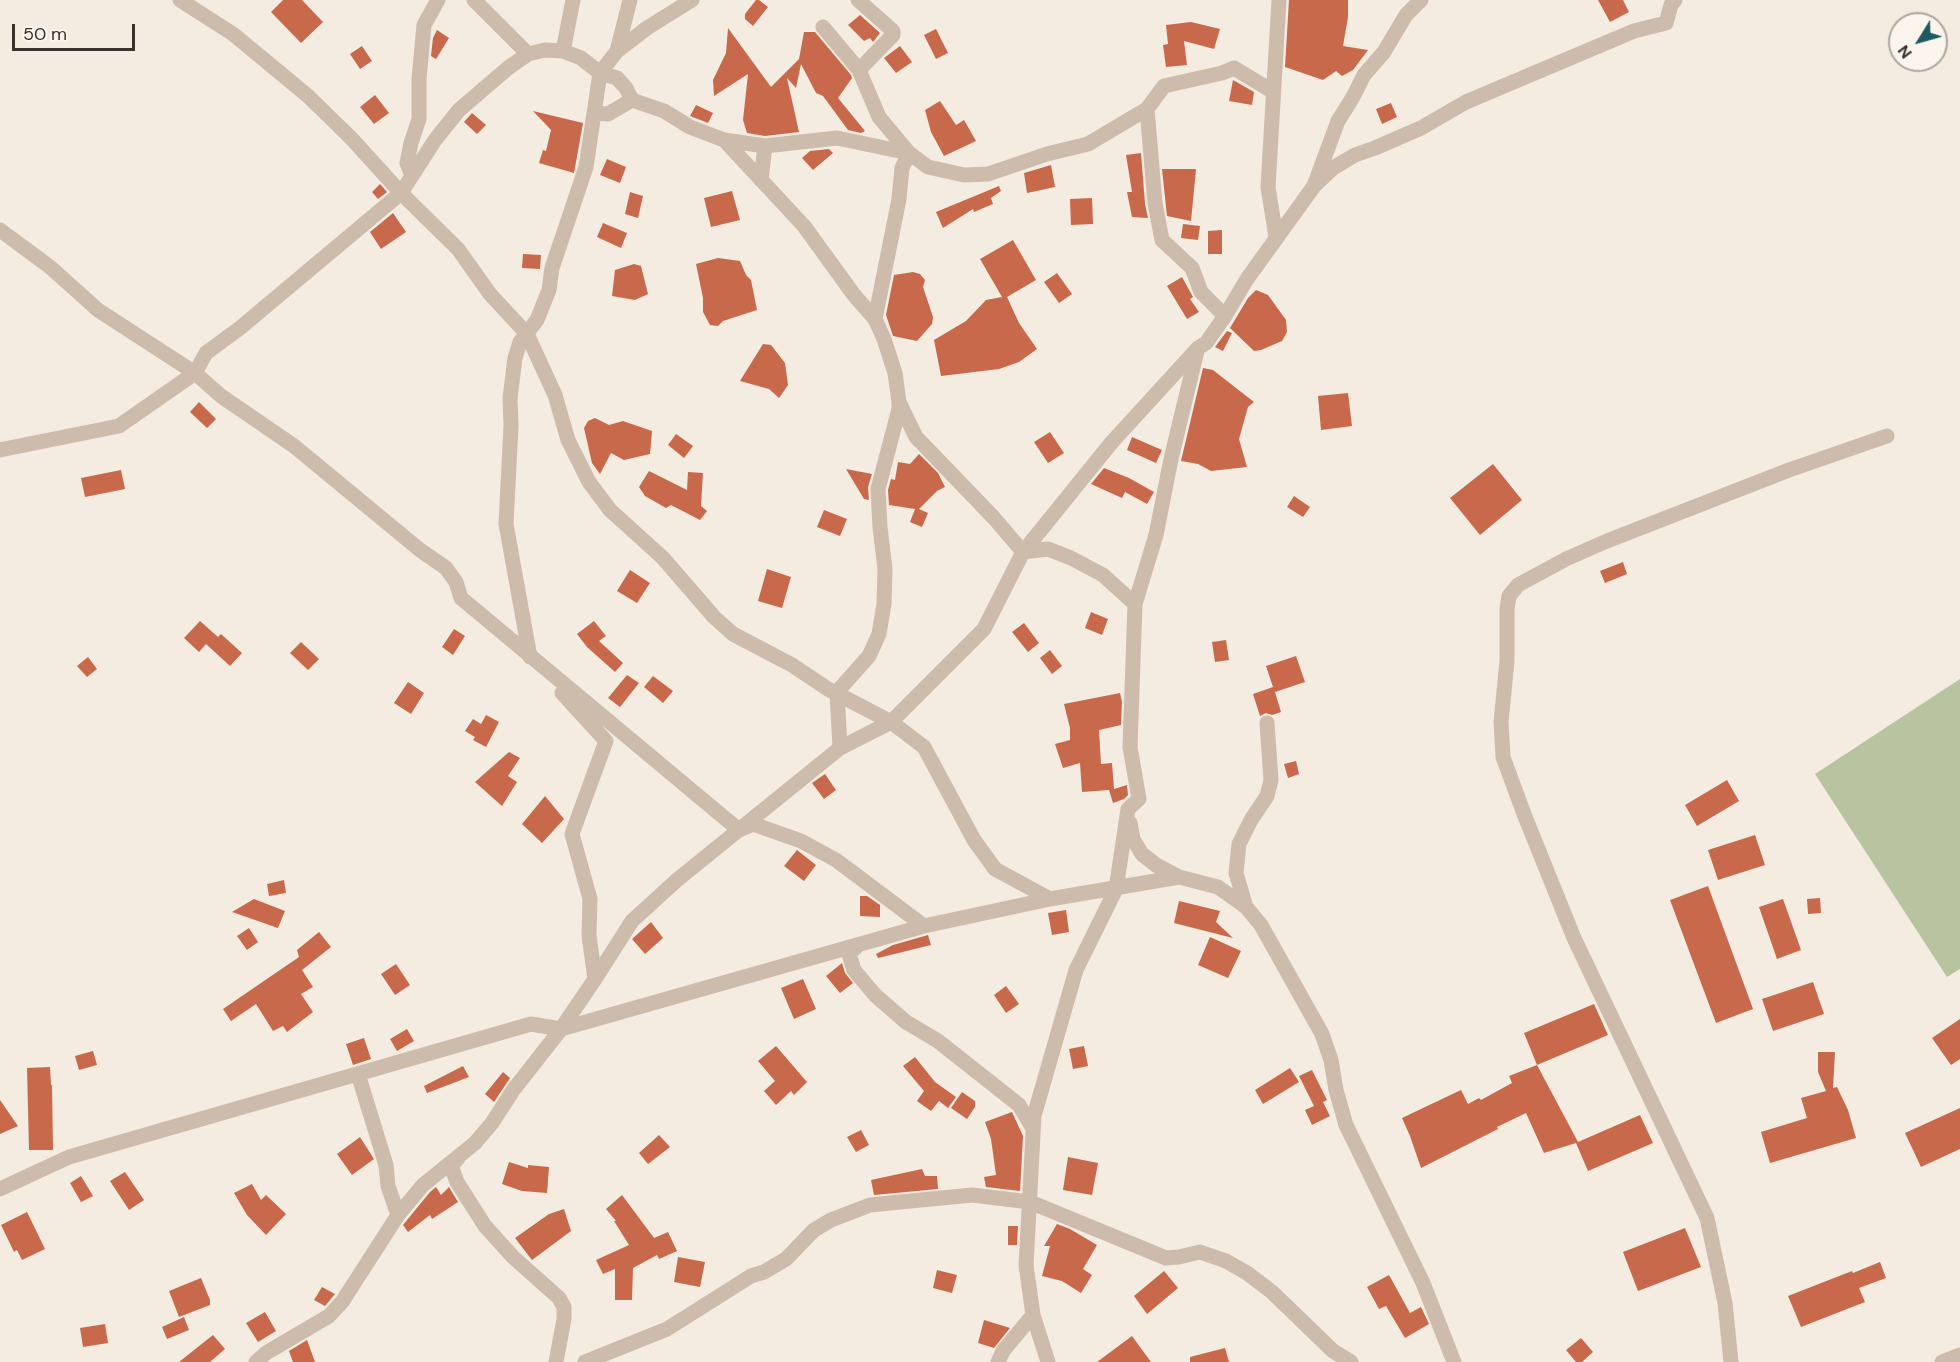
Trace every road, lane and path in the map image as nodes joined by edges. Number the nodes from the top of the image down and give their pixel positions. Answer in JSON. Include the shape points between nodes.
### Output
{"nodes":[{"id":1,"x":180,"y":0,"type":"edge"},
{"id":2,"x":438,"y":0,"type":"edge"},
{"id":3,"x":474,"y":0,"type":"edge"},
{"id":4,"x":573,"y":0,"type":"edge"},
{"id":5,"x":630,"y":0,"type":"edge"},
{"id":6,"x":692,"y":0,"type":"edge"},
{"id":7,"x":858,"y":0,"type":"edge"},
{"id":8,"x":1279,"y":0,"type":"edge"},
{"id":9,"x":1420,"y":0,"type":"edge"},
{"id":10,"x":1675,"y":0,"type":"edge"},
{"id":11,"x":823,"y":27,"type":"dead end"},
{"id":12,"x":563,"y":51,"type":"junction"},
{"id":13,"x":617,"y":51,"type":"junction"},
{"id":14,"x":528,"y":54,"type":"junction"},
{"id":15,"x":859,"y":70,"type":"junction"},
{"id":16,"x":600,"y":73,"type":"junction"},
{"id":17,"x":1272,"y":91,"type":"junction"},
{"id":18,"x":632,"y":100,"type":"junction"},
{"id":19,"x":1147,"y":109,"type":"junction"},
{"id":20,"x":595,"y":113,"type":"junction"},
{"id":21,"x":724,"y":140,"type":"junction"},
{"id":22,"x":765,"y":146,"type":"junction"},
{"id":23,"x":909,"y":153,"type":"junction"},
{"id":24,"x":412,"y":176,"type":"junction"},
{"id":25,"x":761,"y":180,"type":"junction"},
{"id":26,"x":1314,"y":186,"type":"junction"},
{"id":27,"x":401,"y":193,"type":"junction"},
{"id":28,"x":0,"y":230,"type":"edge"},
{"id":29,"x":1276,"y":237,"type":"junction"},
{"id":30,"x":1225,"y":316,"type":"junction"},
{"id":31,"x":875,"y":319,"type":"junction"},
{"id":32,"x":527,"y":334,"type":"junction"},
{"id":33,"x":1198,"y":348,"type":"junction"},
{"id":34,"x":195,"y":373,"type":"junction"},
{"id":35,"x":899,"y":402,"type":"junction"},
{"id":36,"x":1887,"y":436,"type":"dead end"},
{"id":37,"x":0,"y":450,"type":"edge"},
{"id":38,"x":1023,"y":552,"type":"junction"},
{"id":39,"x":1135,"y":604,"type":"junction"},
{"id":40,"x":529,"y":656,"type":"junction"},
{"id":41,"x":837,"y":692,"type":"junction"},
{"id":42,"x":891,"y":722,"type":"junction"},
{"id":43,"x":1267,"y":723,"type":"dead end"},
{"id":44,"x":840,"y":748,"type":"junction"},
{"id":45,"x":1128,"y":809,"type":"junction"},
{"id":46,"x":739,"y":830,"type":"junction"},
{"id":47,"x":1179,"y":877,"type":"junction"},
{"id":48,"x":1116,"y":889,"type":"junction"},
{"id":49,"x":1050,"y":899,"type":"junction"},
{"id":50,"x":1245,"y":908,"type":"junction"},
{"id":51,"x":924,"y":926,"type":"junction"},
{"id":52,"x":858,"y":945,"type":"junction"},
{"id":53,"x":596,"y":979,"type":"junction"},
{"id":54,"x":561,"y":1029,"type":"junction"},
{"id":55,"x":358,"y":1074,"type":"junction"},
{"id":56,"x":1032,"y":1127,"type":"junction"},
{"id":57,"x":462,"y":1154,"type":"junction"},
{"id":58,"x":0,"y":1189,"type":"edge"},
{"id":59,"x":1030,"y":1202,"type":"junction"},
{"id":60,"x":398,"y":1215,"type":"junction"},
{"id":61,"x":1033,"y":1315,"type":"junction"},
{"id":62,"x":1960,"y":1355,"type":"edge"},
{"id":63,"x":256,"y":1362,"type":"edge"},
{"id":64,"x":556,"y":1362,"type":"edge"},
{"id":65,"x":585,"y":1362,"type":"edge"},
{"id":66,"x":998,"y":1362,"type":"edge"},
{"id":67,"x":1048,"y":1362,"type":"edge"},
{"id":68,"x":1352,"y":1362,"type":"edge"},
{"id":69,"x":1454,"y":1362,"type":"edge"},
{"id":70,"x":1731,"y":1362,"type":"edge"},
{"id":71,"x":1942,"y":1362,"type":"edge"}],
"edges":[{"from":1,"to":27,"type":"street","via":[[233,34],[308,96]]},
{"from":2,"to":24,"type":"street","via":[[424,25],[420,119],[407,163]]},
{"from":3,"to":14,"type":"street"},
{"from":4,"to":12,"type":"street"},
{"from":5,"to":13,"type":"street"},
{"from":6,"to":13,"type":"street"},
{"from":7,"to":15,"type":"street","via":[[893,35]]},
{"from":8,"to":17,"type":"street"},
{"from":9,"to":26,"type":"street","via":[[1364,75],[1338,121]]},
{"from":10,"to":26,"type":"street","via":[[1666,23],[1635,31],[1466,102],[1420,128],[1355,154]]},
{"from":11,"to":15,"type":"street"},
{"from":12,"to":14,"type":"street"},
{"from":12,"to":16,"type":"street","via":[[581,58]]},
{"from":13,"to":16,"type":"street"},
{"from":14,"to":24,"type":"street","via":[[459,111]]},
{"from":15,"to":23,"type":"street","via":[[879,117]]},
{"from":16,"to":18,"type":"street","via":[[617,78]]},
{"from":16,"to":20,"type":"street"},
{"from":17,"to":19,"type":"street","via":[[1234,68],[1164,86]]},
{"from":17,"to":29,"type":"street","via":[[1268,187]]},
{"from":18,"to":20,"type":"street","via":[[608,114]]},
{"from":18,"to":21,"type":"street"},
{"from":19,"to":23,"type":"street","via":[[1088,144],[988,174],[964,175],[928,167]]},
{"from":19,"to":30,"type":"street","via":[[1162,240],[1192,268],[1201,292]]},
{"from":20,"to":32,"type":"street","via":[[586,167],[552,268],[549,290]]},
{"from":21,"to":22,"type":"street"},
{"from":21,"to":25,"type":"street"},
{"from":22,"to":23,"type":"street","via":[[837,138]]},
{"from":22,"to":25,"type":"street"},
{"from":23,"to":31,"type":"street","via":[[902,168]]},
{"from":24,"to":27,"type":"street"},
{"from":25,"to":31,"type":"street","via":[[804,226]]},
{"from":26,"to":29,"type":"street"},
{"from":27,"to":32,"type":"street","via":[[458,249],[490,294]]},
{"from":27,"to":34,"type":"street","via":[[206,352]]},
{"from":28,"to":34,"type":"street","via":[[98,310]]},
{"from":29,"to":30,"type":"street"},
{"from":30,"to":33,"type":"street"},
{"from":31,"to":35,"type":"street","via":[[895,373]]},
{"from":32,"to":40,"type":"street","via":[[515,358],[510,398],[506,524]]},
{"from":32,"to":41,"type":"street","via":[[555,395],[567,440],[589,482],[610,510],[663,558],[732,634]]},
{"from":33,"to":38,"type":"street","via":[[1112,442]]},
{"from":33,"to":39,"type":"street","via":[[1156,535]]},
{"from":34,"to":37,"type":"street","via":[[118,426]]},
{"from":34,"to":40,"type":"street","via":[[221,396],[294,446],[446,568],[461,598]]},
{"from":35,"to":38,"type":"street","via":[[916,437]]},
{"from":35,"to":41,"type":"street","via":[[878,489],[885,569],[879,634],[869,656]]},
{"from":36,"to":70,"type":"street","via":[[1607,541],[1518,585],[1509,596],[1501,722],[1503,757],[1574,938],[1707,1218],[1725,1303]]},
{"from":38,"to":39,"type":"street","via":[[1048,549],[1071,558],[1103,575]]},
{"from":38,"to":42,"type":"street","via":[[984,629]]},
{"from":39,"to":45,"type":"street","via":[[1130,747],[1139,799]]},
{"from":40,"to":46,"type":"street"},
{"from":40,"to":53,"type":"street","via":[[606,741],[572,834],[590,899],[589,936]]},
{"from":41,"to":42,"type":"street"},
{"from":41,"to":44,"type":"street"},
{"from":42,"to":44,"type":"street"},
{"from":42,"to":49,"type":"street","via":[[924,747],[974,840],[995,869]]},
{"from":43,"to":50,"type":"street","via":[[1271,780],[1267,796],[1239,844],[1236,873]]},
{"from":44,"to":46,"type":"street"},
{"from":45,"to":47,"type":"street","via":[[1133,840],[1142,854]]},
{"from":45,"to":48,"type":"street"},
{"from":46,"to":51,"type":"street","via":[[753,824],[801,841],[836,860]]},
{"from":46,"to":53,"type":"street","via":[[632,921]]},
{"from":47,"to":48,"type":"street"},
{"from":47,"to":50,"type":"street","via":[[1218,887]]},
{"from":48,"to":49,"type":"street"},
{"from":48,"to":56,"type":"street","via":[[1076,969]]},
{"from":49,"to":51,"type":"street"},
{"from":50,"to":69,"type":"street","via":[[1261,925],[1322,1034],[1346,1125],[1423,1283]]},
{"from":51,"to":52,"type":"street"},
{"from":52,"to":54,"type":"street"},
{"from":52,"to":56,"type":"street","via":[[849,954],[854,970],[874,995],[1019,1105]]},
{"from":53,"to":54,"type":"street"},
{"from":54,"to":55,"type":"street","via":[[531,1024]]},
{"from":54,"to":57,"type":"street","via":[[492,1123]]},
{"from":55,"to":58,"type":"street","via":[[69,1157]]},
{"from":55,"to":60,"type":"street"},
{"from":56,"to":59,"type":"street"},
{"from":57,"to":60,"type":"street","via":[[423,1185]]},
{"from":57,"to":64,"type":"street","via":[[451,1166],[485,1226],[564,1307]]},
{"from":59,"to":61,"type":"street","via":[[1026,1265]]},
{"from":59,"to":65,"type":"street","via":[[972,1195],[870,1205],[814,1230],[786,1259],[751,1276],[667,1329]]},
{"from":59,"to":68,"type":"street","via":[[1166,1258],[1200,1252],[1226,1261],[1272,1292],[1333,1351]]},
{"from":60,"to":63,"type":"street","via":[[329,1316]]},
{"from":61,"to":66,"type":"street"},
{"from":61,"to":67,"type":"street"},
{"from":62,"to":71,"type":"street"}]}
